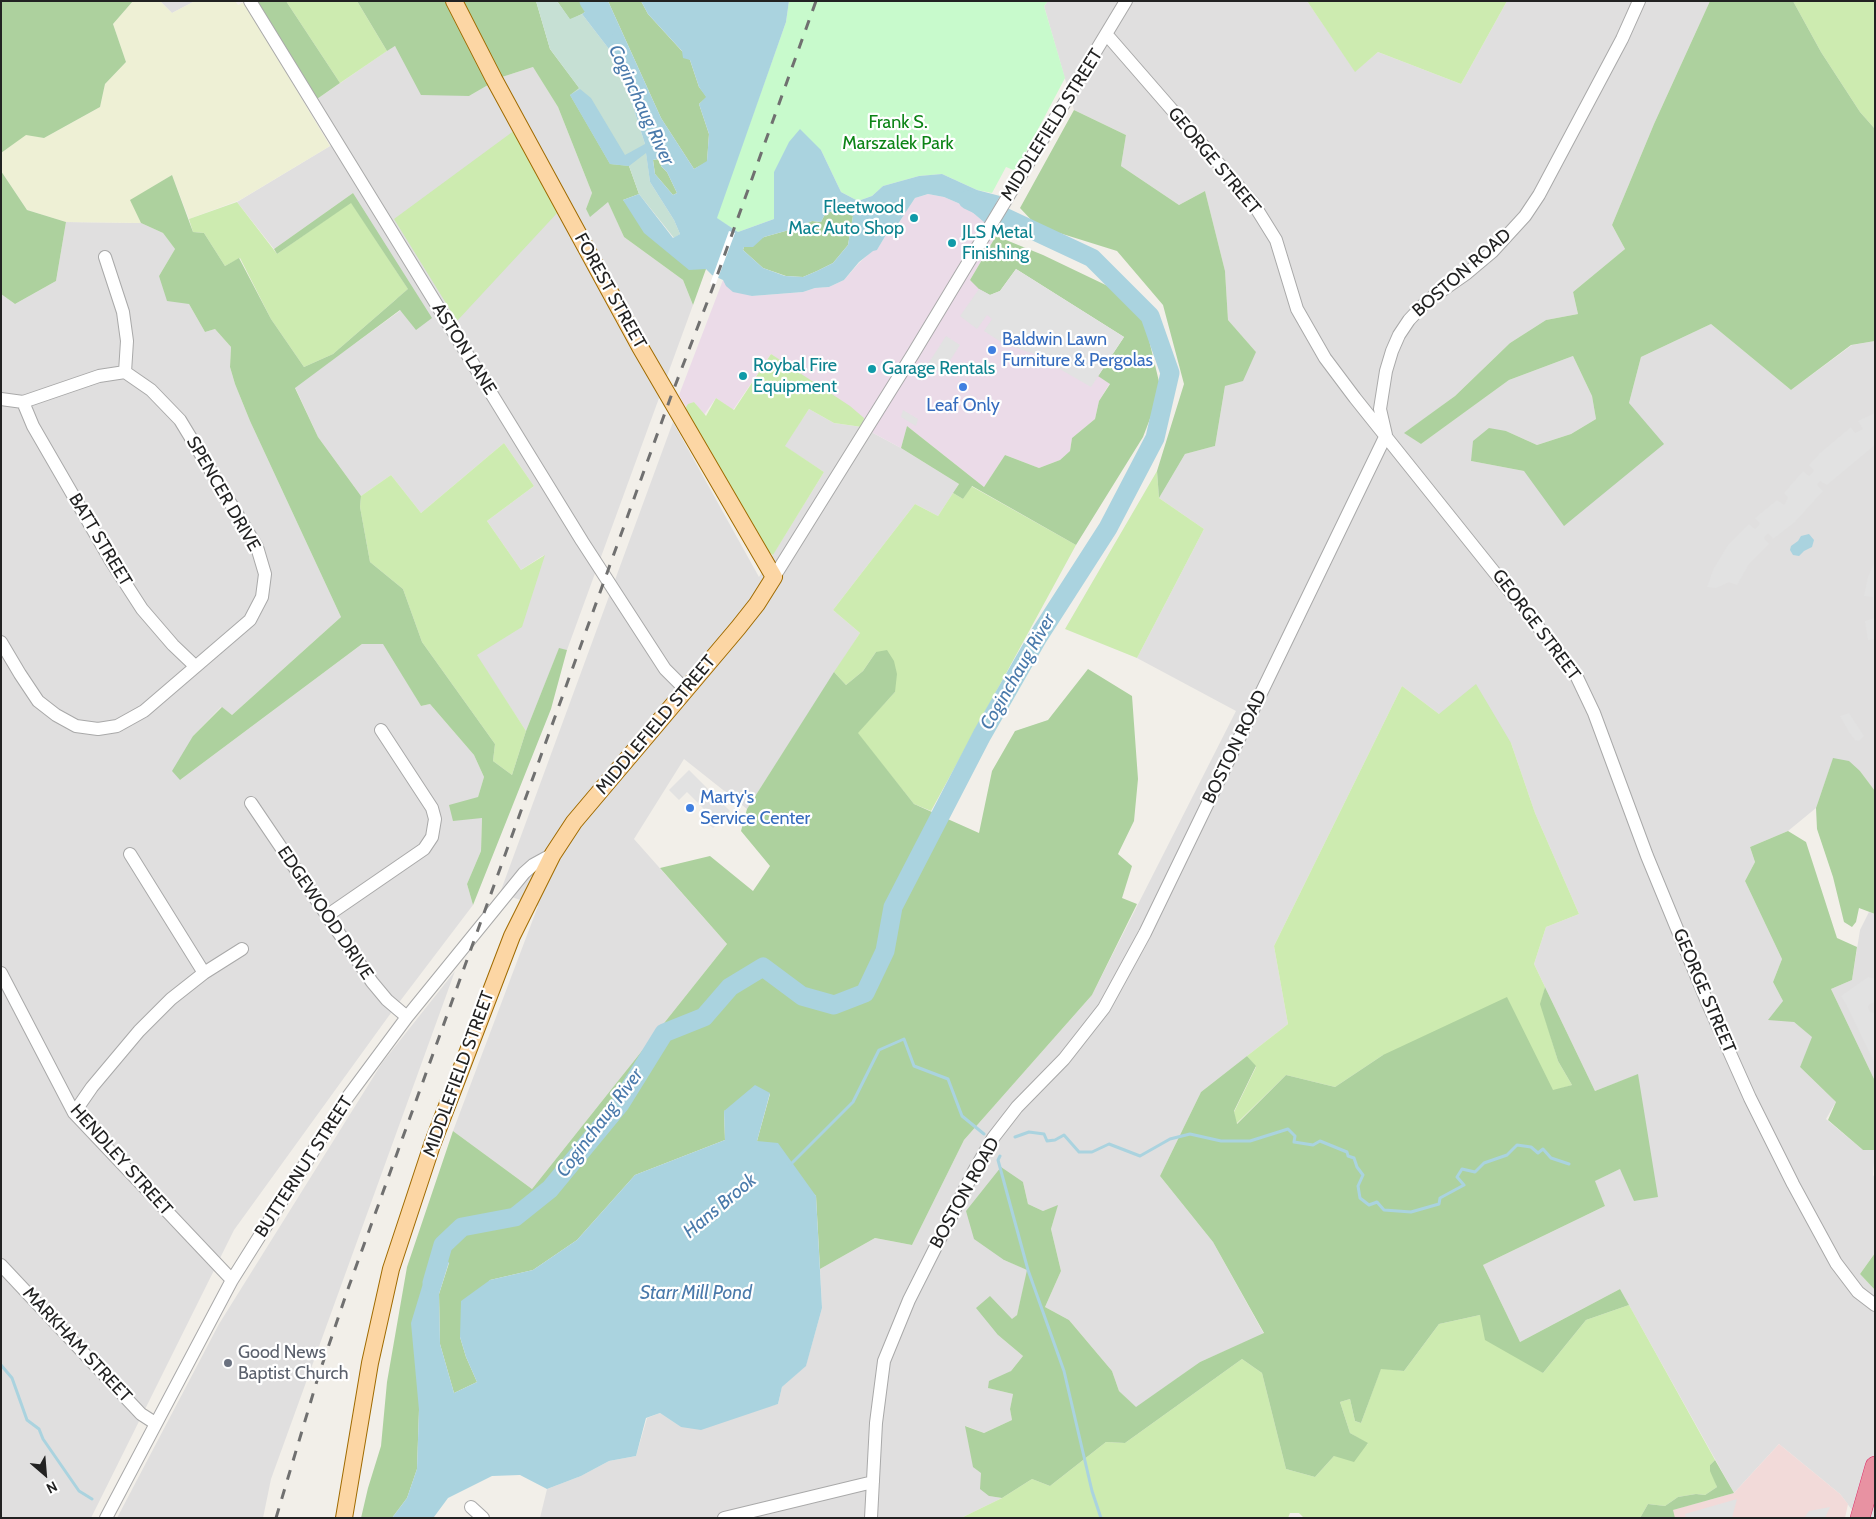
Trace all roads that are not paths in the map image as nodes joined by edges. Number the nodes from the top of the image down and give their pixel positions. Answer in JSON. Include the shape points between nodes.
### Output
{"nodes":[{"id":1,"x":250,"y":1,"type":"edge"},
{"id":2,"x":454,"y":1,"type":"edge"},
{"id":3,"x":1126,"y":1,"type":"edge"},
{"id":4,"x":1638,"y":1,"type":"edge"},
{"id":5,"x":1107,"y":35,"type":"junction"},
{"id":6,"x":105,"y":257,"type":"dead end"},
{"id":7,"x":125,"y":372,"type":"junction"},
{"id":8,"x":1,"y":399,"type":"edge"},
{"id":9,"x":24,"y":402,"type":"junction"},
{"id":10,"x":1386,"y":436,"type":"junction"},
{"id":11,"x":774,"y":577,"type":"junction"},
{"id":12,"x":1,"y":642,"type":"edge"},
{"id":13,"x":195,"y":666,"type":"junction"},
{"id":14,"x":686,"y":690,"type":"junction"},
{"id":15,"x":382,"y":730,"type":"dead end"},
{"id":16,"x":251,"y":803,"type":"dead end"},
{"id":17,"x":130,"y":854,"type":"dead end"},
{"id":18,"x":552,"y":854,"type":"junction"},
{"id":19,"x":328,"y":915,"type":"junction"},
{"id":20,"x":242,"y":948,"type":"dead end"},
{"id":21,"x":1,"y":973,"type":"edge"},
{"id":22,"x":204,"y":973,"type":"junction"},
{"id":23,"x":407,"y":1017,"type":"junction"},
{"id":24,"x":74,"y":1114,"type":"junction"},
{"id":25,"x":1,"y":1265,"type":"edge"},
{"id":26,"x":232,"y":1280,"type":"junction"},
{"id":27,"x":1875,"y":1305,"type":"edge"},
{"id":28,"x":155,"y":1423,"type":"junction"},
{"id":29,"x":1875,"y":1466,"type":"edge"},
{"id":30,"x":873,"y":1482,"type":"junction"},
{"id":31,"x":471,"y":1507,"type":"dead end"},
{"id":32,"x":106,"y":1518,"type":"edge"},
{"id":33,"x":344,"y":1518,"type":"edge"},
{"id":34,"x":482,"y":1518,"type":"edge"},
{"id":35,"x":724,"y":1518,"type":"edge"},
{"id":36,"x":871,"y":1518,"type":"edge"},
{"id":37,"x":1860,"y":1518,"type":"edge"}],
"edges":[{"from":1,"to":14,"type":"street","name":"ASTON LANE","via":[[582,541],[665,669]]},
{"from":2,"to":11,"type":"main road","name":"FOREST STREET","via":[[640,347]]},
{"from":3,"to":5,"type":"street","name":"MIDDLEFIELD STREET"},
{"from":4,"to":10,"type":"street","name":"BOSTON ROAD","via":[[1622,39],[1525,216],[1492,252],[1426,301],[1399,335],[1388,365],[1380,409]]},
{"from":5,"to":10,"type":"street","name":"GEORGE STREET","via":[[1254,203],[1276,240],[1297,309],[1325,358]]},
{"from":5,"to":11,"type":"street","name":"MIDDLEFIELD STREET"},
{"from":6,"to":7,"type":"street","via":[[123,312],[127,341]]},
{"from":7,"to":9,"type":"street","via":[[99,376]]},
{"from":7,"to":13,"type":"street","name":"SPENCER DRIVE","via":[[151,390],[180,420],[257,547],[264,574],[262,597],[250,620]]},
{"from":8,"to":9,"type":"street"},
{"from":9,"to":13,"type":"street","name":"BATT STREET","via":[[33,426],[142,609],[172,645]]},
{"from":10,"to":27,"type":"street","name":"GEORGE STREET","via":[[1575,673],[1594,713],[1652,870],[1750,1098],[1836,1263],[1858,1292]]},
{"from":10,"to":30,"type":"street","name":"BOSTON ROAD","via":[[1145,933],[1104,1008],[994,1138],[909,1300],[884,1361]]},
{"from":11,"to":14,"type":"main road","name":"MIDDLEFIELD STREET","via":[[757,604]]},
{"from":12,"to":13,"type":"street","name":"SPENCER DRIVE","via":[[38,701],[76,726],[98,729],[117,726],[144,711]]},
{"from":14,"to":18,"type":"main road","name":"MIDDLEFIELD STREET","via":[[574,822]]},
{"from":15,"to":19,"type":"street","via":[[432,808],[436,819],[432,837],[424,849]]},
{"from":16,"to":19,"type":"street","name":"EDGEWOOD DRIVE"},
{"from":17,"to":22,"type":"street"},
{"from":18,"to":23,"type":"street","name":"BUTTERNUT STREET","via":[[524,873]]},
{"from":18,"to":33,"type":"main road","name":"MIDDLEFIELD STREET","via":[[491,989],[432,1145],[391,1269],[379,1318]]},
{"from":19,"to":23,"type":"street","name":"EDGEWOOD DRIVE","via":[[372,982]]},
{"from":20,"to":22,"type":"street"},
{"from":21,"to":24,"type":"street","name":"HENDLEY STREET"},
{"from":22,"to":24,"type":"street","via":[[171,999],[139,1031]]},
{"from":23,"to":26,"type":"street","name":"BUTTERNUT STREET","via":[[344,1102]]},
{"from":24,"to":26,"type":"street","name":"HENDLEY STREET"},
{"from":25,"to":28,"type":"street","name":"MARKHAM STREET","via":[[141,1414]]},
{"from":26,"to":28,"type":"street","name":"BUTTERNUT STREET"},
{"from":28,"to":32,"type":"street","name":"BUTTERNUT STREET"},
{"from":29,"to":37,"type":"highway"},
{"from":30,"to":35,"type":"street"},
{"from":30,"to":36,"type":"street","name":"BOSTON ROAD"},
{"from":31,"to":34,"type":"street"}]}
